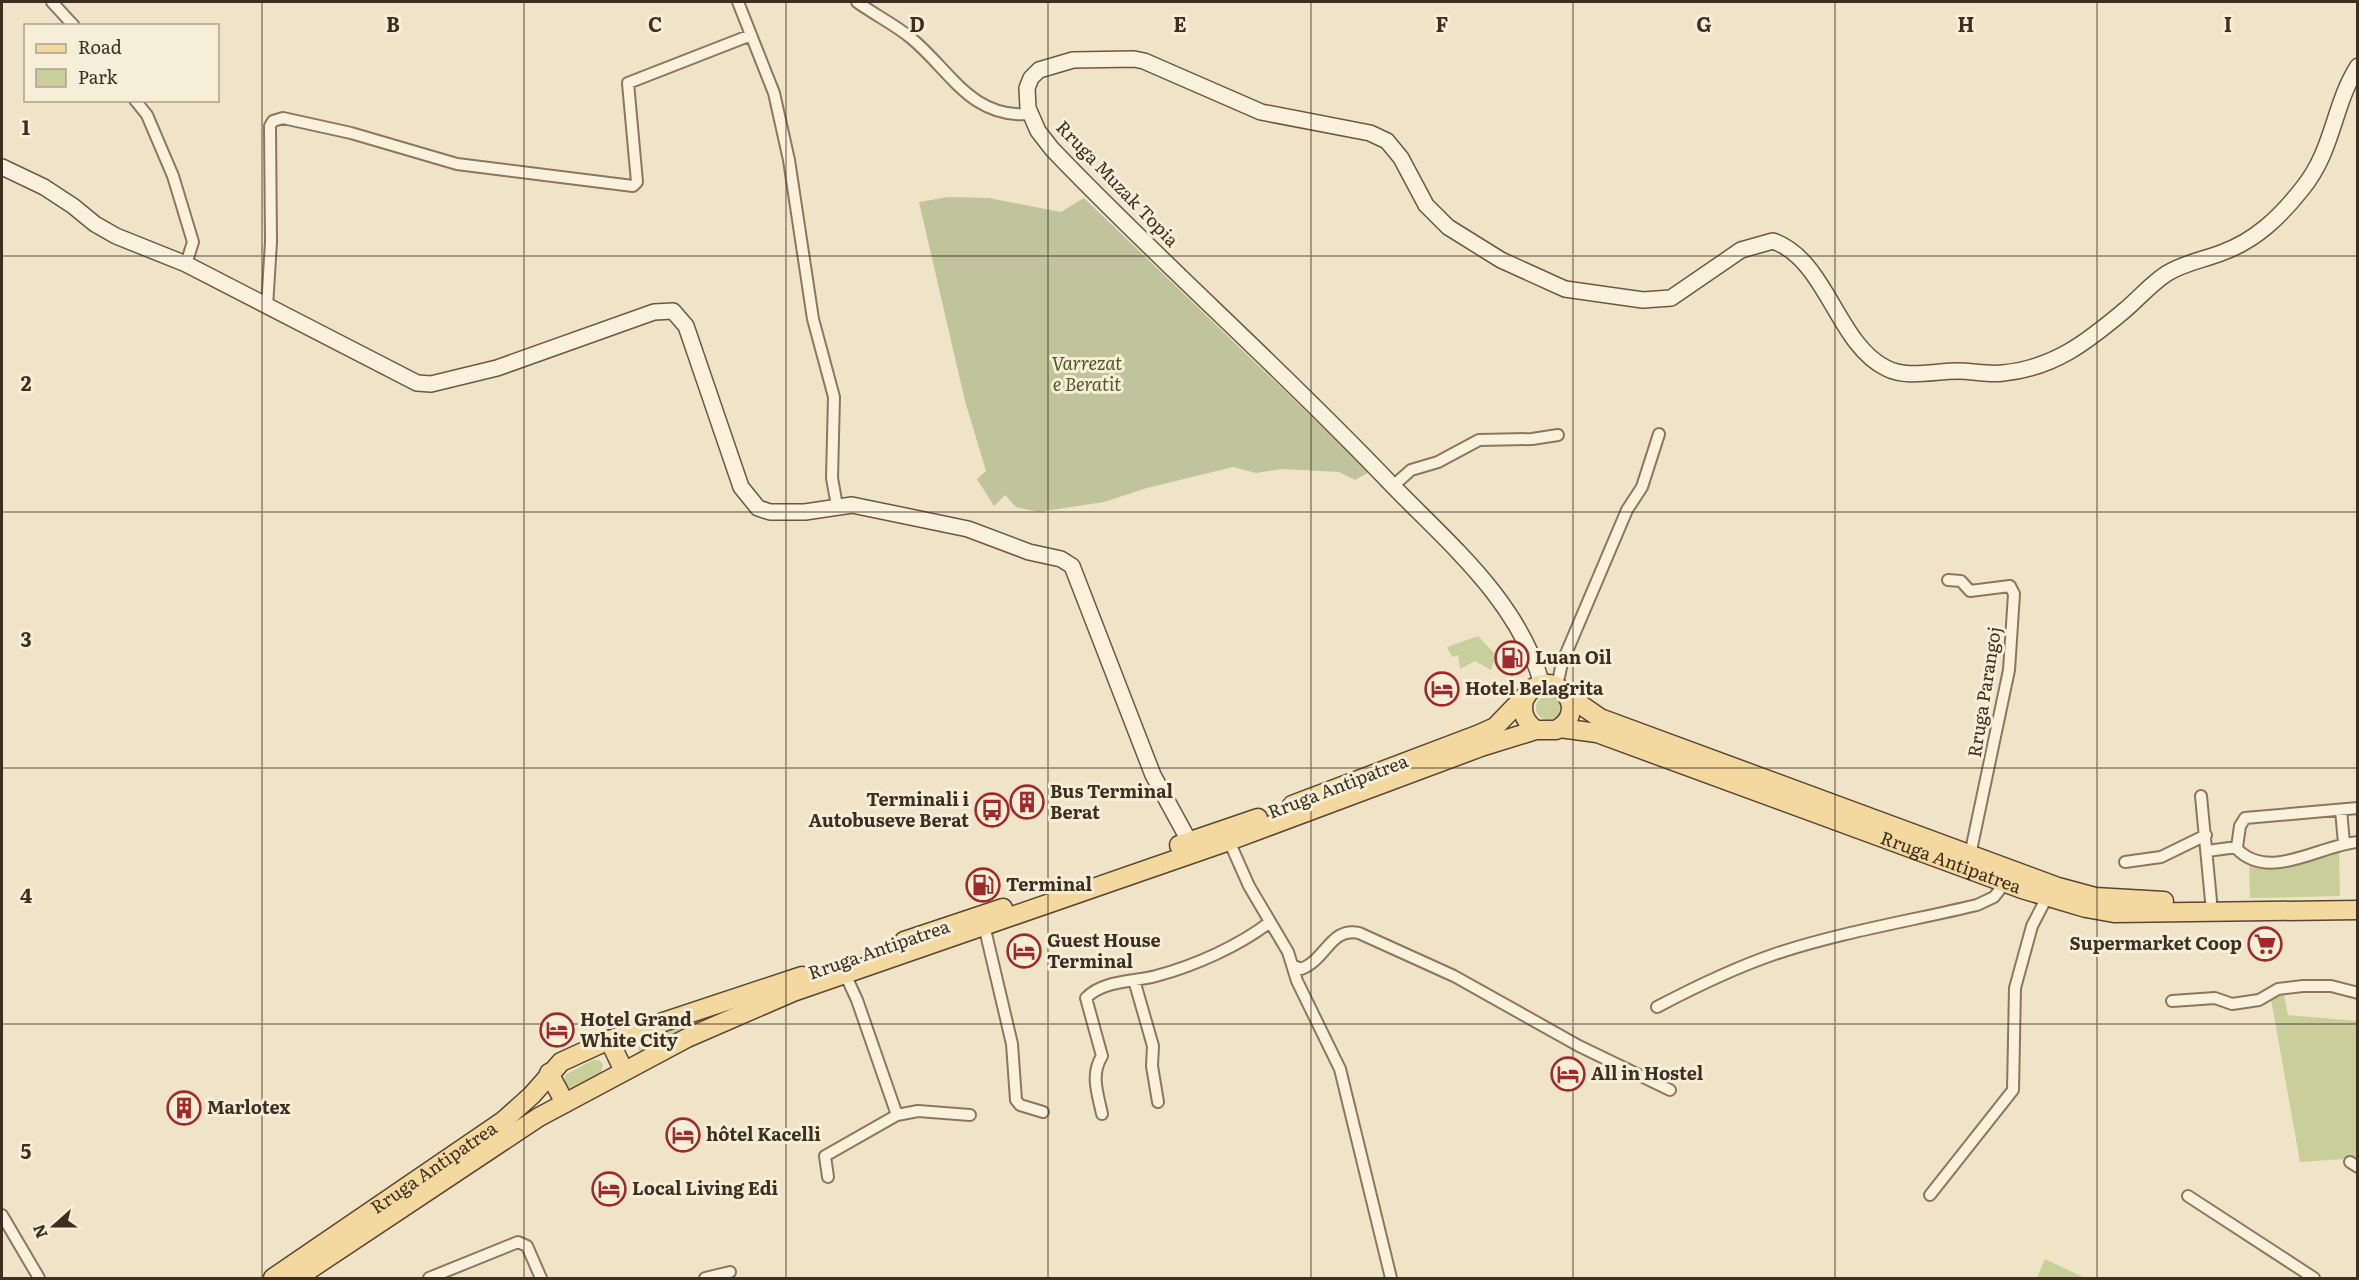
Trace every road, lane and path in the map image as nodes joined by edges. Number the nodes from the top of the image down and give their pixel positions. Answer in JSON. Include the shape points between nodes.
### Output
{"nodes":[{"id":1,"x":52,"y":2,"type":"edge"},
{"id":2,"x":738,"y":2,"type":"edge"},
{"id":3,"x":857,"y":2,"type":"edge"},
{"id":4,"x":72,"y":24,"type":"edge"},
{"id":5,"x":751,"y":35,"type":"junction"},
{"id":6,"x":2358,"y":66,"type":"edge"},
{"id":7,"x":137,"y":102,"type":"edge"},
{"id":8,"x":1030,"y":114,"type":"junction"},
{"id":9,"x":2,"y":167,"type":"edge"},
{"id":10,"x":186,"y":264,"type":"junction"},
{"id":11,"x":267,"y":307,"type":"junction"},
{"id":12,"x":1659,"y":434,"type":"dead end"},
{"id":13,"x":1558,"y":435,"type":"dead end"},
{"id":14,"x":1393,"y":486,"type":"junction"},
{"id":15,"x":837,"y":506,"type":"junction"},
{"id":16,"x":1948,"y":580,"type":"dead end"},
{"id":17,"x":1556,"y":689,"type":"junction"},
{"id":18,"x":1526,"y":695,"type":"junction"},
{"id":19,"x":1560,"y":728,"type":"junction"},
{"id":20,"x":1536,"y":730,"type":"junction"},
{"id":21,"x":1364,"y":783,"type":"junction"},
{"id":22,"x":2201,"y":796,"type":"dead end"},
{"id":23,"x":2358,"y":808,"type":"edge"},
{"id":24,"x":2341,"y":810,"type":"junction"},
{"id":25,"x":2206,"y":835,"type":"junction"},
{"id":26,"x":1229,"y":842,"type":"junction"},
{"id":27,"x":2358,"y":842,"type":"edge"},
{"id":28,"x":2344,"y":843,"type":"junction"},
{"id":29,"x":1193,"y":847,"type":"junction"},
{"id":30,"x":2236,"y":848,"type":"junction"},
{"id":31,"x":2207,"y":851,"type":"junction"},
{"id":32,"x":1968,"y":862,"type":"junction"},
{"id":33,"x":2125,"y":862,"type":"dead end"},
{"id":34,"x":2005,"y":883,"type":"junction"},
{"id":35,"x":2047,"y":897,"type":"junction"},
{"id":36,"x":2358,"y":899,"type":"edge"},
{"id":37,"x":2211,"y":901,"type":"junction"},
{"id":38,"x":2358,"y":910,"type":"edge"},
{"id":39,"x":983,"y":921,"type":"junction"},
{"id":40,"x":1270,"y":922,"type":"junction"},
{"id":41,"x":1294,"y":966,"type":"junction"},
{"id":42,"x":845,"y":974,"type":"junction"},
{"id":43,"x":1134,"y":980,"type":"junction"},
{"id":44,"x":791,"y":986,"type":"junction"},
{"id":45,"x":2358,"y":993,"type":"edge"},
{"id":46,"x":2172,"y":1001,"type":"dead end"},
{"id":47,"x":1657,"y":1007,"type":"dead end"},
{"id":48,"x":609,"y":1040,"type":"junction"},
{"id":49,"x":624,"y":1071,"type":"junction"},
{"id":50,"x":549,"y":1073,"type":"junction"},
{"id":51,"x":1670,"y":1090,"type":"dead end"},
{"id":52,"x":1158,"y":1102,"type":"dead end"},
{"id":53,"x":565,"y":1103,"type":"junction"},
{"id":54,"x":1043,"y":1112,"type":"dead end"},
{"id":55,"x":1102,"y":1114,"type":"dead end"},
{"id":56,"x":897,"y":1115,"type":"junction"},
{"id":57,"x":970,"y":1115,"type":"dead end"},
{"id":58,"x":828,"y":1177,"type":"dead end"},
{"id":59,"x":1930,"y":1195,"type":"dead end"},
{"id":60,"x":2188,"y":1196,"type":"dead end"},
{"id":61,"x":2,"y":1215,"type":"edge"},
{"id":62,"x":730,"y":1272,"type":"dead end"},
{"id":63,"x":39,"y":1278,"type":"edge"},
{"id":64,"x":273,"y":1278,"type":"edge"},
{"id":65,"x":297,"y":1278,"type":"edge"},
{"id":66,"x":429,"y":1278,"type":"edge"},
{"id":67,"x":541,"y":1278,"type":"edge"},
{"id":68,"x":705,"y":1278,"type":"edge"},
{"id":69,"x":1390,"y":1278,"type":"edge"},
{"id":70,"x":2314,"y":1278,"type":"edge"}],
"edges":[{"from":1,"to":4,"type":"street"},
{"from":2,"to":5,"type":"street"},
{"from":3,"to":8,"type":"street","via":[[912,39],[963,92],[993,111]]},
{"from":5,"to":11,"type":"street","via":[[628,83],[637,182],[633,186],[458,164],[340,130],[283,118],[273,121]]},
{"from":5,"to":15,"type":"street","via":[[778,107],[813,320],[833,391],[832,478]]},
{"from":6,"to":8,"type":"street","name":"Rruga Muzak Topia","via":[[2314,175],[2279,217],[2234,248],[2166,274],[2086,344],[2065,356],[2040,367],[2002,373],[1902,374],[1887,369],[1872,360],[1811,272],[1788,248],[1773,241],[1734,254],[1671,298],[1643,300],[1565,289],[1501,260],[1448,227],[1426,205],[1401,158],[1387,141],[1370,133],[1261,112],[1144,61],[1073,60],[1039,70],[1027,88]]},
{"from":7,"to":10,"type":"street","via":[[147,115],[173,176],[193,242]]},
{"from":8,"to":14,"type":"street","name":"Rruga Muzak Topia","via":[[1038,131],[1087,185]]},
{"from":9,"to":10,"type":"street","via":[[45,187],[116,236]]},
{"from":10,"to":11,"type":"street"},
{"from":11,"to":15,"type":"street","via":[[417,383],[431,384],[497,368],[654,312],[673,311],[686,326],[748,499],[758,508],[779,512]]},
{"from":12,"to":17,"type":"street","via":[[1642,487],[1627,510],[1562,663]]},
{"from":13,"to":14,"type":"street","via":[[1479,440],[1438,462],[1412,470]]},
{"from":14,"to":17,"type":"street","name":"Rruga Muzak Topia","via":[[1473,566]]},
{"from":15,"to":29,"type":"street","via":[[852,505],[968,529],[1072,566],[1153,775]]},
{"from":16,"to":32,"type":"street","name":"Rruga Parangoj","via":[[1961,581],[1970,591],[2010,586],[2014,594],[2009,670]]},
{"from":17,"to":18,"type":"main road","name":"Rruga Antipatrea","via":[[1533,688]]},
{"from":17,"to":19,"type":"main road","via":[[1571,711]]},
{"from":17,"to":32,"type":"main road","name":"Rruga Antipatrea","via":[[1600,718]]},
{"from":18,"to":20,"type":"main road","via":[[1523,715]]},
{"from":18,"to":21,"type":"main road","name":"Rruga Antipatrea","via":[[1495,727]]},
{"from":19,"to":20,"type":"main road","name":"Rruga Antipatrea"},
{"from":19,"to":32,"type":"main road","name":"Rruga Antipatrea","via":[[1597,733]]},
{"from":20,"to":21,"type":"main road","name":"Rruga Antipatrea"},
{"from":21,"to":26,"type":"main road","name":"Rruga Antipatrea"},
{"from":21,"to":29,"type":"main road","name":"Rruga Antipatrea","via":[[1272,813]]},
{"from":22,"to":25,"type":"street"},
{"from":23,"to":24,"type":"street"},
{"from":24,"to":28,"type":"street"},
{"from":24,"to":30,"type":"street","via":[[2245,818]]},
{"from":25,"to":31,"type":"street"},
{"from":25,"to":33,"type":"street","via":[[2162,857]]},
{"from":26,"to":29,"type":"main road","name":"Rruga Antipatrea"},
{"from":26,"to":40,"type":"street"},
{"from":27,"to":28,"type":"street"},
{"from":28,"to":30,"type":"street","via":[[2306,858],[2255,861],[2245,858]]},
{"from":29,"to":39,"type":"main road","name":"Rruga Antipatrea"},
{"from":30,"to":31,"type":"street"},
{"from":31,"to":37,"type":"street"},
{"from":32,"to":34,"type":"main road","name":"Rruga Antipatrea"},
{"from":32,"to":37,"type":"main road","name":"Rruga Antipatrea","via":[[2095,897]]},
{"from":34,"to":35,"type":"main road","name":"Rruga Antipatrea"},
{"from":34,"to":47,"type":"street","via":[[1994,897],[1977,905],[1774,955]]},
{"from":35,"to":38,"type":"main road","name":"Rruga Antipatrea","via":[[2114,913]]},
{"from":35,"to":59,"type":"street","via":[[2032,926],[2015,988],[2013,1090]]},
{"from":36,"to":37,"type":"main road","name":"Rruga Antipatrea"},
{"from":39,"to":42,"type":"main road","name":"Rruga Antipatrea"},
{"from":39,"to":44,"type":"main road","name":"Rruga Antipatrea"},
{"from":39,"to":54,"type":"street","via":[[1012,1044],[1016,1100]]},
{"from":40,"to":41,"type":"street"},
{"from":40,"to":43,"type":"street","via":[[1248,937],[1181,968]]},
{"from":41,"to":51,"type":"street","via":[[1302,969],[1318,960],[1342,934],[1359,933],[1454,976],[1579,1046]]},
{"from":41,"to":69,"type":"street","via":[[1297,981],[1340,1069]]},
{"from":42,"to":44,"type":"main road","name":"Rruga Antipatrea"},
{"from":42,"to":56,"type":"street"},
{"from":43,"to":52,"type":"street","via":[[1152,1046]]},
{"from":43,"to":55,"type":"street","via":[[1103,988],[1086,998],[1102,1056],[1095,1069]]},
{"from":44,"to":48,"type":"main road","name":"Rruga Antipatrea"},
{"from":44,"to":49,"type":"main road","name":"Rruga Antipatrea"},
{"from":45,"to":46,"type":"street","via":[[2331,986],[2303,986],[2278,989],[2259,1000],[2232,1004],[2215,998]]},
{"from":48,"to":49,"type":"main road"},
{"from":48,"to":50,"type":"main road","name":"Rruga Antipatrea","via":[[561,1062]]},
{"from":49,"to":53,"type":"main road","name":"Rruga Antipatrea"},
{"from":50,"to":53,"type":"main road"},
{"from":50,"to":64,"type":"main road","name":"Rruga Antipatrea","via":[[532,1095],[502,1121]]},
{"from":53,"to":65,"type":"main road","name":"Rruga Antipatrea"},
{"from":56,"to":57,"type":"street","via":[[918,1111]]},
{"from":56,"to":58,"type":"street","via":[[825,1156]]},
{"from":60,"to":70,"type":"street"},
{"from":61,"to":63,"type":"street"},
{"from":62,"to":68,"type":"street"},
{"from":66,"to":67,"type":"street","via":[[518,1242],[527,1246]]}]}
